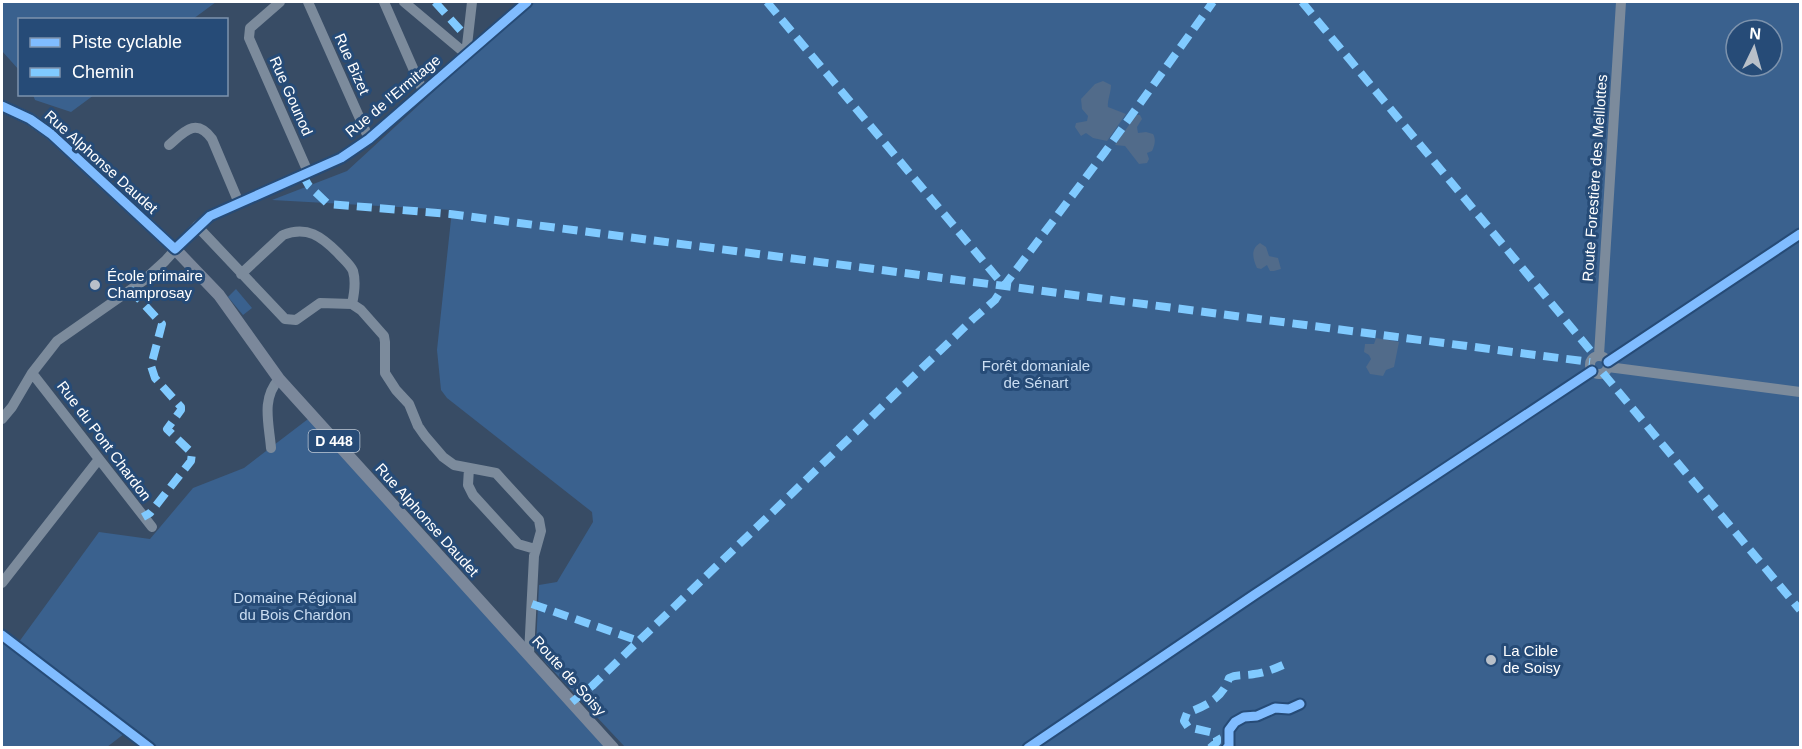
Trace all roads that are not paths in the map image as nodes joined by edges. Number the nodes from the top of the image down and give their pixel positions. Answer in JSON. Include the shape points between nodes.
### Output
{"nodes":[{"id":1,"x":280,"y":2,"type":"edge"},
{"id":2,"x":308,"y":2,"type":"edge"},
{"id":3,"x":384,"y":2,"type":"edge"},
{"id":4,"x":404,"y":2,"type":"edge"},
{"id":5,"x":472,"y":2,"type":"edge"},
{"id":6,"x":527,"y":2,"type":"edge"},
{"id":7,"x":1621,"y":2,"type":"edge"},
{"id":8,"x":466,"y":54,"type":"junction"},
{"id":9,"x":423,"y":91,"type":"junction"},
{"id":10,"x":2,"y":106,"type":"edge"},
{"id":11,"x":369,"y":139,"type":"junction"},
{"id":12,"x":169,"y":145,"type":"dead end"},
{"id":13,"x":308,"y":172,"type":"junction"},
{"id":14,"x":239,"y":203,"type":"junction"},
{"id":15,"x":197,"y":226,"type":"junction"},
{"id":16,"x":176,"y":249,"type":"junction"},
{"id":17,"x":241,"y":274,"type":"junction"},
{"id":18,"x":352,"y":304,"type":"junction"},
{"id":19,"x":1599,"y":355,"type":"junction"},
{"id":20,"x":1608,"y":367,"type":"junction"},
{"id":21,"x":32,"y":374,"type":"junction"},
{"id":22,"x":279,"y":379,"type":"junction"},
{"id":23,"x":1800,"y":392,"type":"edge"},
{"id":24,"x":4,"y":413,"type":"edge"},
{"id":25,"x":271,"y":447,"type":"dead end"},
{"id":26,"x":99,"y":459,"type":"junction"},
{"id":27,"x":469,"y":468,"type":"junction"},
{"id":28,"x":152,"y":527,"type":"dead end"},
{"id":29,"x":534,"y":549,"type":"junction"},
{"id":30,"x":2,"y":583,"type":"edge"},
{"id":31,"x":502,"y":625,"type":"joint"},
{"id":32,"x":2,"y":635,"type":"edge"},
{"id":33,"x":16,"y":646,"type":"dead end"},
{"id":34,"x":529,"y":654,"type":"junction"},
{"id":35,"x":613,"y":747,"type":"edge"}],
"edges":[{"from":1,"to":13,"type":"street","name":"Rue Gounod","via":[[250,28],[249,38]]},
{"from":2,"to":11,"type":"street","name":"Rue Bizet"},
{"from":3,"to":9,"type":"street"},
{"from":4,"to":8,"type":"street"},
{"from":5,"to":8,"type":"street"},
{"from":6,"to":8,"type":"street","name":"Rue de l'Ermitage"},
{"from":7,"to":19,"type":"street","name":"Route Forestière des Meillottes"},
{"from":8,"to":9,"type":"street","name":"Rue de l'Ermitage"},
{"from":9,"to":11,"type":"street","name":"Rue de l'Ermitage"},
{"from":10,"to":16,"type":"main road","name":"Rue Alphonse Daudet","number":"D 448","via":[[51,134]]},
{"from":11,"to":13,"type":"street","name":"Rue de l'Ermitage","via":[[341,158]]},
{"from":12,"to":14,"type":"street","via":[[187,129],[207,131]]},
{"from":13,"to":14,"type":"street","name":"Rue de l'Ermitage"},
{"from":14,"to":15,"type":"street","name":"Rue de l'Ermitage"},
{"from":15,"to":16,"type":"street","name":"Rue de l'Ermitage"},
{"from":15,"to":17,"type":"street"},
{"from":16,"to":21,"type":"street","name":"Rue de l'Ermitage","via":[[143,281],[57,341]]},
{"from":16,"to":22,"type":"main road","name":"Rue Alphonse Daudet","number":"D 448","via":[[219,295]]},
{"from":17,"to":18,"type":"street","via":[[285,319],[296,320],[320,303]]},
{"from":17,"to":18,"type":"street","via":[[284,235],[310,233],[324,239],[352,270]]},
{"from":18,"to":27,"type":"street","via":[[384,336],[385,373],[409,404],[421,430],[448,461]]},
{"from":19,"to":20,"type":"street","via":[[1607,359]]},
{"from":19,"to":20,"type":"street","via":[[1590,362],[1592,371],[1600,374]]},
{"from":20,"to":23,"type":"street"},
{"from":21,"to":24,"type":"street","name":"Rue de l'Ermitage"},
{"from":21,"to":26,"type":"street","name":"Rue du Pont Chardon"},
{"from":22,"to":25,"type":"street","via":[[268,398]]},
{"from":22,"to":31,"type":"main road","name":"Rue Alphonse Daudet","number":"D 448"},
{"from":26,"to":28,"type":"street","name":"Rue du Pont Chardon"},
{"from":26,"to":30,"type":"street"},
{"from":27,"to":29,"type":"street","via":[[472,495],[518,544]]},
{"from":27,"to":29,"type":"street","via":[[496,473],[536,516],[541,531]]},
{"from":29,"to":34,"type":"street"},
{"from":31,"to":34,"type":"main road","name":"Route de Soisy","number":"D 448"},
{"from":32,"to":33,"type":"street"},
{"from":34,"to":35,"type":"main road","name":"Route de Soisy","number":"D 448"}]}
